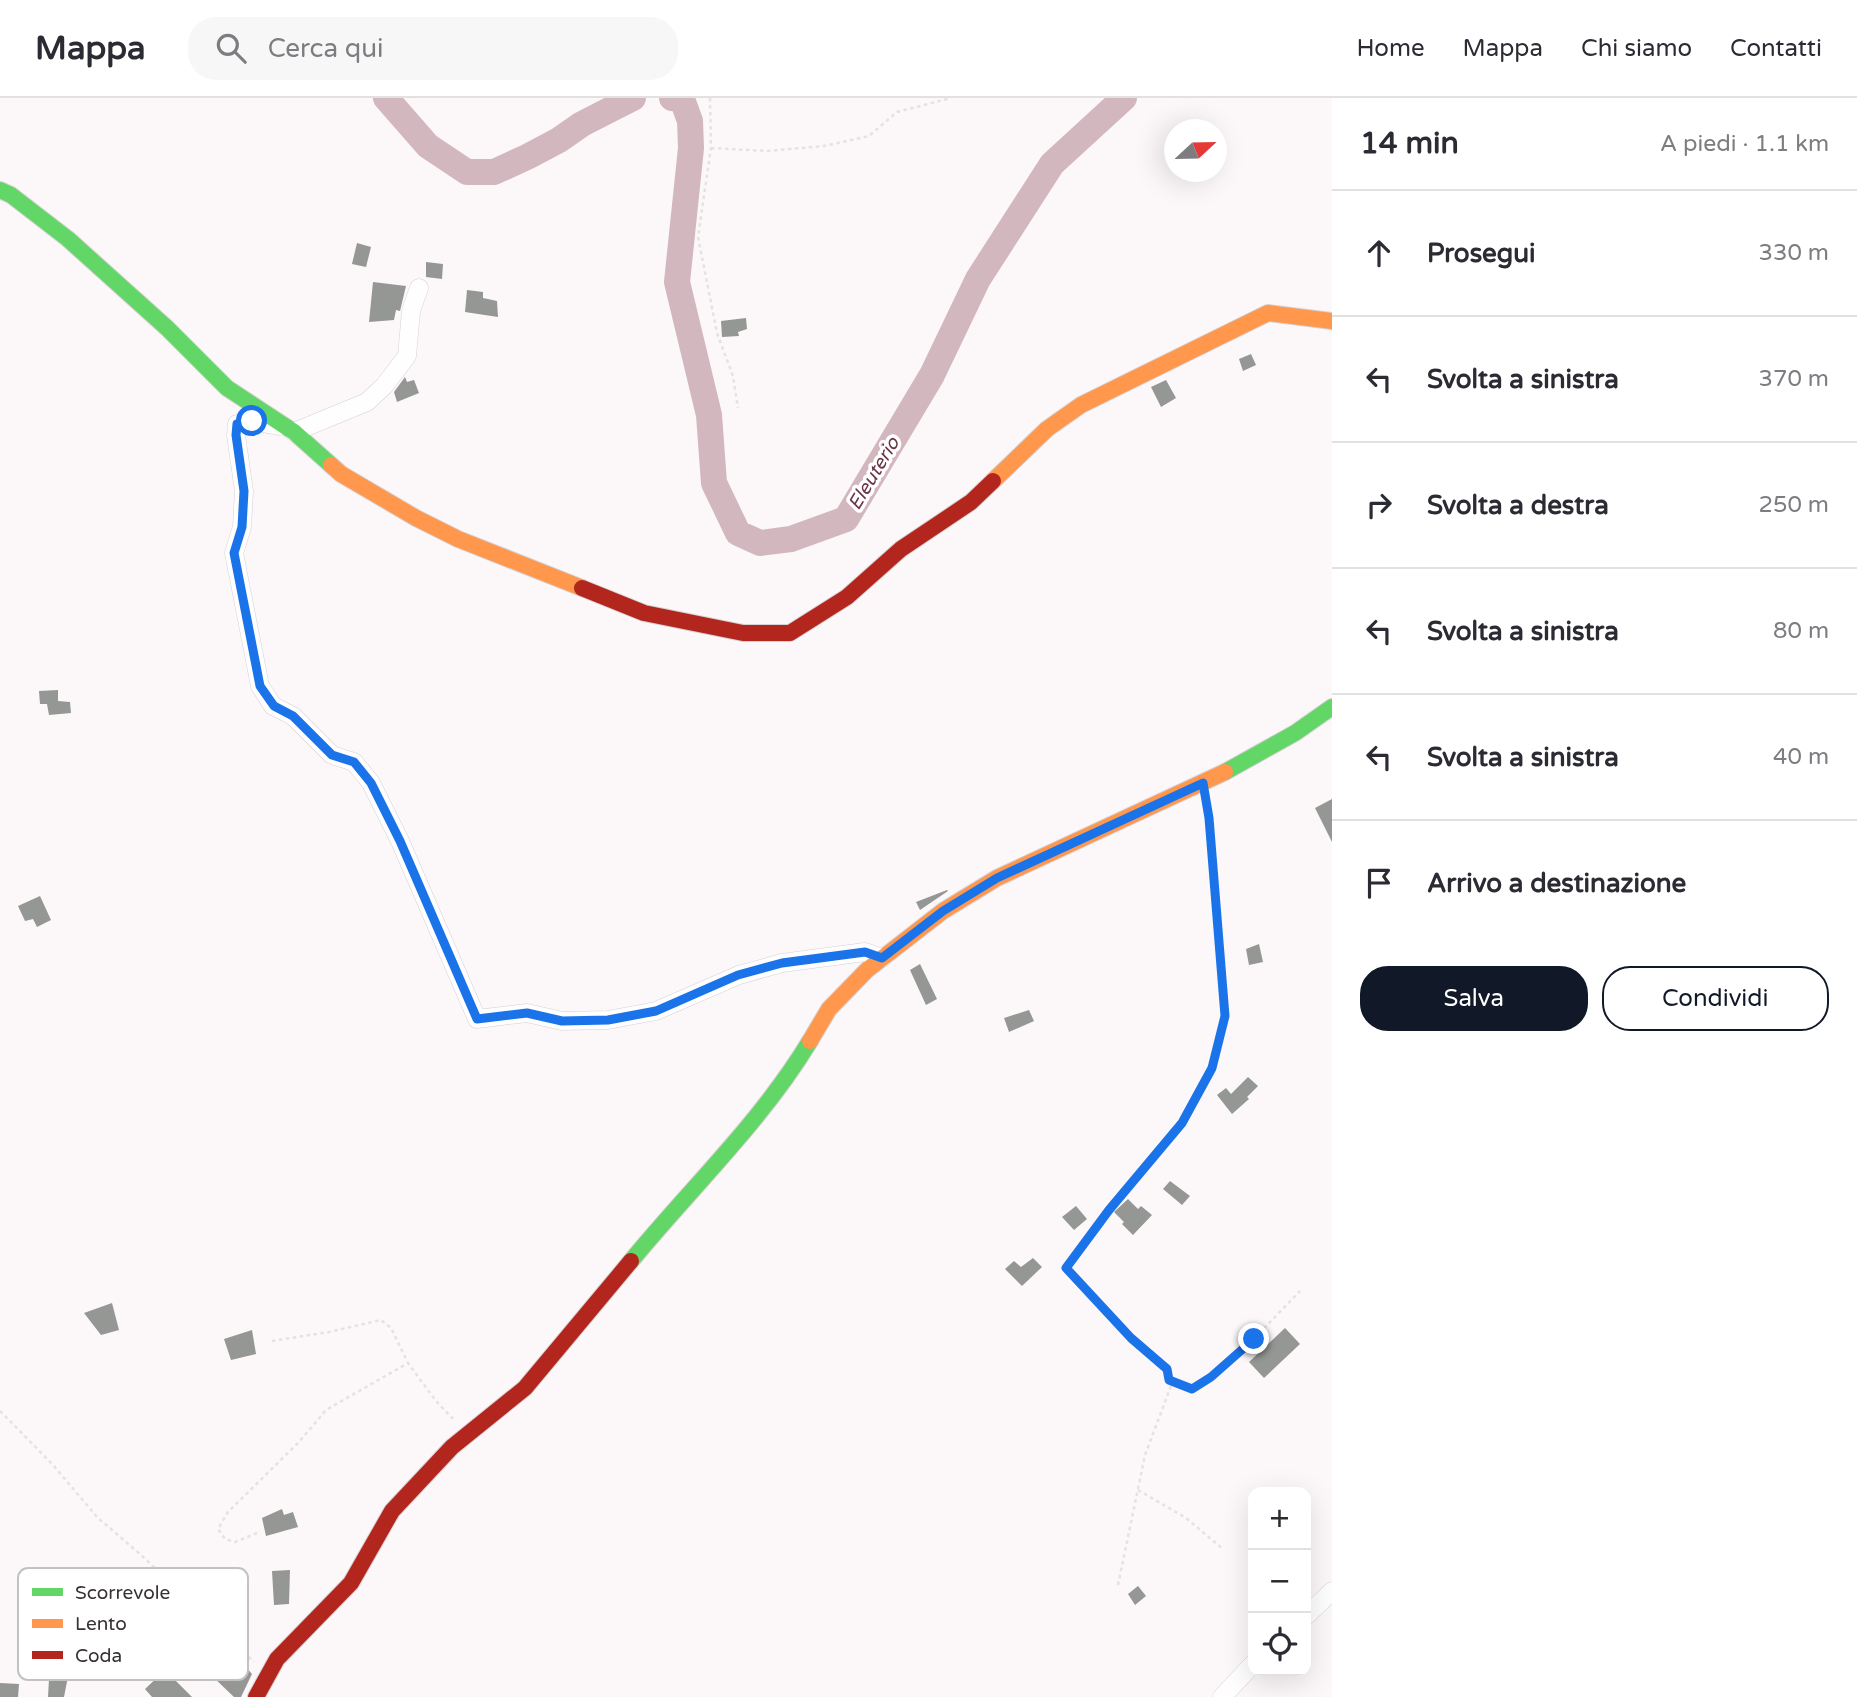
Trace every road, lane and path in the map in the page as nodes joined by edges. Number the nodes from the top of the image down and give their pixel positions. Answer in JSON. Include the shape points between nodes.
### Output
{"nodes":[{"id":1,"x":710,"y":98,"type":"edge"},
{"id":2,"x":951,"y":98,"type":"edge"},
{"id":3,"x":711,"y":148,"type":"junction"},
{"id":4,"x":0,"y":190,"type":"edge"},
{"id":5,"x":419,"y":288,"type":"dead end"},
{"id":6,"x":1332,"y":321,"type":"edge"},
{"id":7,"x":738,"y":408,"type":"dead end"},
{"id":8,"x":288,"y":429,"type":"junction"},
{"id":9,"x":1332,"y":706,"type":"edge"},
{"id":10,"x":1203,"y":783,"type":"junction"},
{"id":11,"x":882,"y":958,"type":"junction"},
{"id":12,"x":1300,"y":1292,"type":"dead end"},
{"id":13,"x":272,"y":1341,"type":"dead end"},
{"id":14,"x":408,"y":1363,"type":"junction"},
{"id":15,"x":1169,"y":1380,"type":"junction"},
{"id":16,"x":0,"y":1411,"type":"edge"},
{"id":17,"x":462,"y":1417,"type":"dead end"},
{"id":18,"x":1138,"y":1490,"type":"junction"},
{"id":19,"x":257,"y":1533,"type":"dead end"},
{"id":20,"x":1223,"y":1549,"type":"dead end"},
{"id":21,"x":155,"y":1568,"type":"edge"},
{"id":22,"x":1118,"y":1585,"type":"dead end"},
{"id":23,"x":1332,"y":1591,"type":"edge"},
{"id":24,"x":1309,"y":1613,"type":"edge"},
{"id":25,"x":248,"y":1656,"type":"edge"},
{"id":26,"x":1248,"y":1669,"type":"edge"},
{"id":27,"x":268,"y":1675,"type":"junction"},
{"id":28,"x":256,"y":1697,"type":"edge"},
{"id":29,"x":1222,"y":1697,"type":"edge"}],
"edges":[{"from":1,"to":3,"type":"path"},
{"from":2,"to":3,"type":"path","via":[[897,112],[869,136],[824,146],[768,151]]},
{"from":3,"to":7,"type":"path","via":[[698,237]]},
{"from":4,"to":8,"type":"street","via":[[68,239],[227,388]]},
{"from":5,"to":8,"type":"street","via":[[411,312],[407,356],[384,386],[367,402]]},
{"from":6,"to":8,"type":"street","via":[[1268,313],[1081,405],[1047,429],[971,502],[901,549],[847,597],[790,632],[743,633],[644,613],[458,539],[341,474]]},
{"from":8,"to":11,"type":"street","via":[[252,421],[237,424],[244,491],[242,527],[234,553],[260,686],[274,706],[293,716],[332,755],[354,762],[371,783],[477,1019],[527,1013],[562,1021],[608,1020],[656,1011],[738,975],[782,963],[865,952]]},
{"from":9,"to":10,"type":"street","via":[[1295,733]]},
{"from":10,"to":11,"type":"street","via":[[997,878],[943,911]]},
{"from":10,"to":15,"type":"path","via":[[1225,1016],[1212,1068],[1182,1123],[1066,1268],[1131,1338],[1167,1369]]},
{"from":11,"to":27,"type":"street","via":[[829,1009],[787,1079],[520,1394],[452,1447],[392,1511],[351,1583]]},
{"from":12,"to":15,"type":"path","via":[[1211,1377],[1192,1389]]},
{"from":13,"to":14,"type":"path","via":[[381,1320],[391,1328]]},
{"from":14,"to":17,"type":"path","via":[[452,1418]]},
{"from":14,"to":19,"type":"path","via":[[327,1410],[228,1512],[218,1528],[225,1539],[235,1542]]},
{"from":15,"to":18,"type":"path","via":[[1171,1386],[1145,1455]]},
{"from":16,"to":21,"type":"path","via":[[98,1518]]},
{"from":18,"to":20,"type":"path","via":[[1186,1518]]},
{"from":18,"to":22,"type":"path"},
{"from":23,"to":24,"type":"street"},
{"from":25,"to":27,"type":"path"},
{"from":26,"to":29,"type":"street"},
{"from":27,"to":28,"type":"street"}]}
